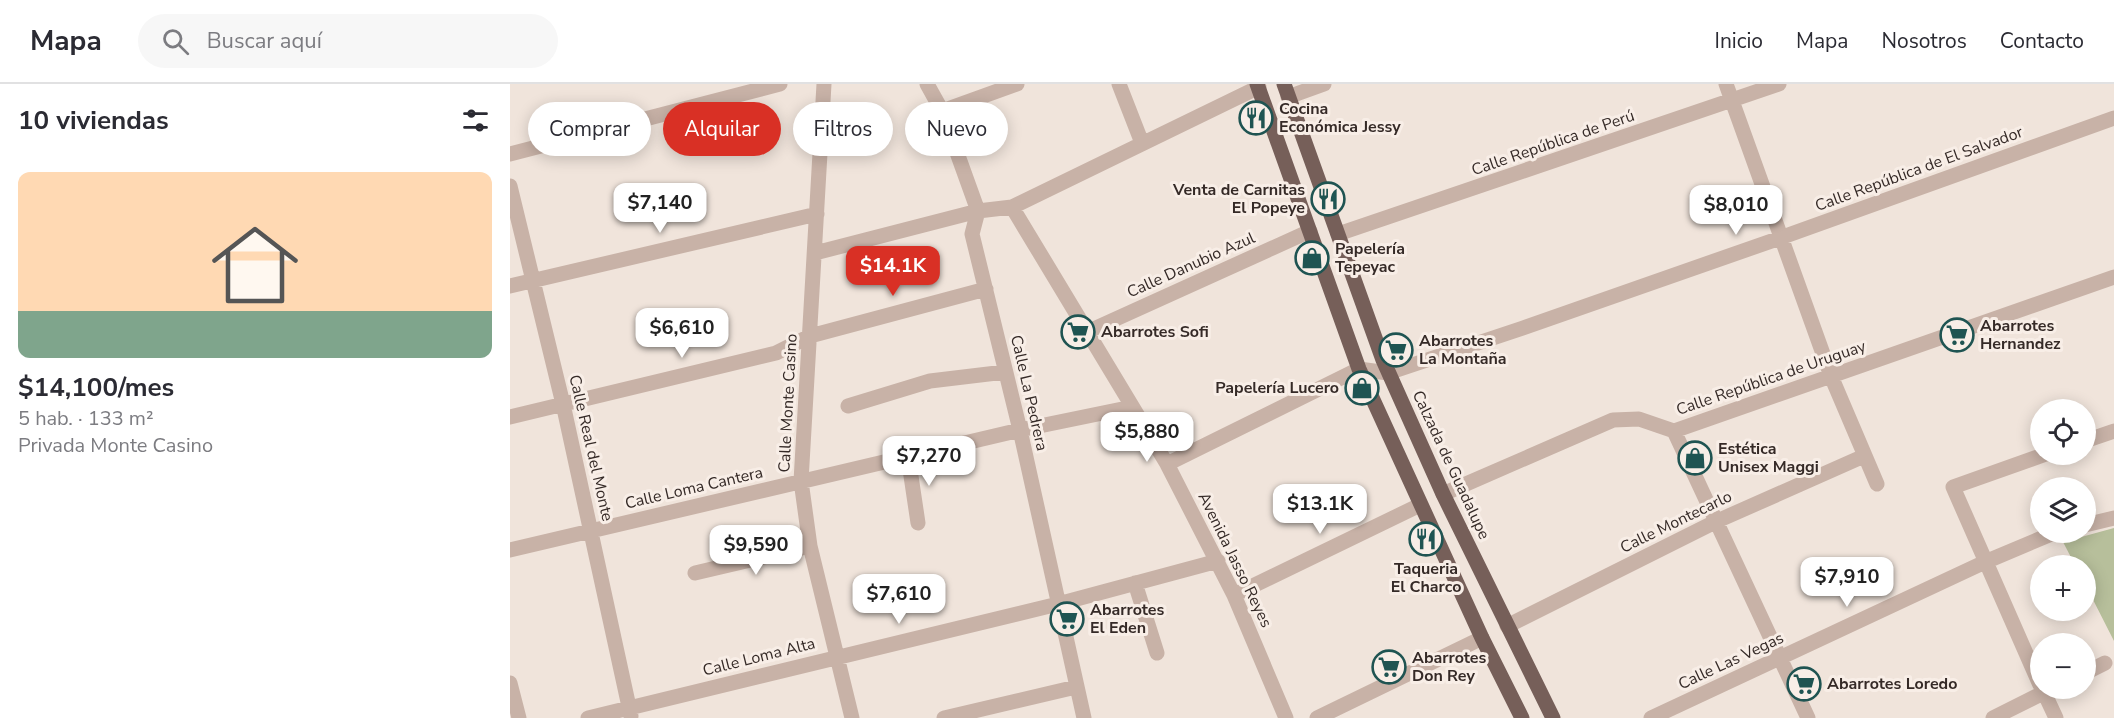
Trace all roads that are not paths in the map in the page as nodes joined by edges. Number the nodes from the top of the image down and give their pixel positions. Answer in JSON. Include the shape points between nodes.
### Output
{"nodes":[{"id":1,"x":779,"y":84,"type":"edge"},
{"id":2,"x":824,"y":84,"type":"edge"},
{"id":3,"x":927,"y":84,"type":"edge"},
{"id":4,"x":1017,"y":84,"type":"edge"},
{"id":5,"x":1119,"y":84,"type":"edge"},
{"id":6,"x":1324,"y":84,"type":"edge"},
{"id":7,"x":1726,"y":84,"type":"edge"},
{"id":8,"x":1779,"y":84,"type":"edge"},
{"id":9,"x":1258,"y":86,"type":"edge"},
{"id":10,"x":1286,"y":90,"type":"edge"},
{"id":11,"x":1732,"y":101,"type":"junction"},
{"id":12,"x":937,"y":102,"type":"edge"},
{"id":13,"x":967,"y":102,"type":"edge"},
{"id":14,"x":2114,"y":118,"type":"edge"},
{"id":15,"x":1142,"y":144,"type":"junction"},
{"id":16,"x":510,"y":154,"type":"edge"},
{"id":17,"x":958,"y":156,"type":"edge"},
{"id":18,"x":510,"y":186,"type":"edge"},
{"id":19,"x":1012,"y":207,"type":"junction"},
{"id":20,"x":978,"y":211,"type":"junction"},
{"id":21,"x":817,"y":214,"type":"junction"},
{"id":22,"x":1310,"y":231,"type":"junction"},
{"id":23,"x":1338,"y":234,"type":"junction"},
{"id":24,"x":1780,"y":238,"type":"junction"},
{"id":25,"x":815,"y":253,"type":"junction"},
{"id":26,"x":2114,"y":277,"type":"edge"},
{"id":27,"x":534,"y":280,"type":"junction"},
{"id":28,"x":510,"y":286,"type":"edge"},
{"id":29,"x":986,"y":289,"type":"junction"},
{"id":30,"x":1087,"y":332,"type":"junction"},
{"id":31,"x":810,"y":336,"type":"junction"},
{"id":32,"x":1359,"y":369,"type":"junction"},
{"id":33,"x":1005,"y":372,"type":"junction"},
{"id":34,"x":1388,"y":373,"type":"junction"},
{"id":35,"x":1831,"y":376,"type":"junction"},
{"id":36,"x":563,"y":404,"type":"junction"},
{"id":37,"x":848,"y":406,"type":"dead end"},
{"id":38,"x":1132,"y":407,"type":"junction"},
{"id":39,"x":510,"y":417,"type":"edge"},
{"id":40,"x":1020,"y":430,"type":"junction"},
{"id":41,"x":2114,"y":430,"type":"edge"},
{"id":42,"x":1674,"y":431,"type":"junction"},
{"id":43,"x":2096,"y":437,"type":"edge"},
{"id":44,"x":908,"y":456,"type":"junction"},
{"id":45,"x":1864,"y":456,"type":"junction"},
{"id":46,"x":2030,"y":460,"type":"edge"},
{"id":47,"x":1167,"y":464,"type":"junction"},
{"id":48,"x":801,"y":481,"type":"junction"},
{"id":49,"x":1877,"y":484,"type":"dead end"},
{"id":50,"x":1443,"y":494,"type":"junction"},
{"id":51,"x":1420,"y":505,"type":"junction"},
{"id":52,"x":2114,"y":518,"type":"edge"},
{"id":53,"x":1714,"y":522,"type":"junction"},
{"id":54,"x":2096,"y":522,"type":"edge"},
{"id":55,"x":918,"y":523,"type":"dead end"},
{"id":56,"x":591,"y":531,"type":"junction"},
{"id":57,"x":2030,"y":543,"type":"edge"},
{"id":58,"x":810,"y":546,"type":"junction"},
{"id":59,"x":510,"y":550,"type":"edge"},
{"id":60,"x":1218,"y":561,"type":"junction"},
{"id":61,"x":1985,"y":562,"type":"junction"},
{"id":62,"x":695,"y":573,"type":"dead end"},
{"id":63,"x":1134,"y":583,"type":"junction"},
{"id":64,"x":1234,"y":595,"type":"junction"},
{"id":65,"x":1058,"y":604,"type":"junction"},
{"id":66,"x":1507,"y":626,"type":"junction"},
{"id":67,"x":1482,"y":638,"type":"junction"},
{"id":68,"x":1157,"y":653,"type":"dead end"},
{"id":69,"x":838,"y":656,"type":"junction"},
{"id":70,"x":1779,"y":658,"type":"junction"},
{"id":71,"x":2030,"y":659,"type":"edge"},
{"id":72,"x":2105,"y":663,"type":"dead end"},
{"id":73,"x":2096,"y":668,"type":"edge"},
{"id":74,"x":510,"y":682,"type":"edge"},
{"id":75,"x":1076,"y":687,"type":"junction"},
{"id":76,"x":2030,"y":697,"type":"edge"},
{"id":77,"x":2048,"y":699,"type":"edge"},
{"id":78,"x":630,"y":713,"type":"edge"},
{"id":79,"x":519,"y":718,"type":"edge"},
{"id":80,"x":588,"y":718,"type":"edge"},
{"id":81,"x":852,"y":718,"type":"edge"},
{"id":82,"x":944,"y":718,"type":"edge"},
{"id":83,"x":1084,"y":718,"type":"edge"},
{"id":84,"x":1286,"y":718,"type":"edge"},
{"id":85,"x":1317,"y":718,"type":"edge"},
{"id":86,"x":1522,"y":718,"type":"edge"},
{"id":87,"x":1553,"y":718,"type":"edge"},
{"id":88,"x":1651,"y":718,"type":"edge"},
{"id":89,"x":1808,"y":718,"type":"edge"},
{"id":90,"x":1993,"y":718,"type":"edge"},
{"id":91,"x":2056,"y":718,"type":"edge"}],
"edges":[{"from":1,"to":16,"type":"street"},
{"from":2,"to":21,"type":"street","name":"Calle Monte Casino"},
{"from":3,"to":12,"type":"street","name":"Calle La Pedrera"},
{"from":4,"to":13,"type":"street"},
{"from":5,"to":15,"type":"street"},
{"from":6,"to":10,"type":"street"},
{"from":7,"to":11,"type":"street"},
{"from":8,"to":11,"type":"street","name":"Calle República de Perú"},
{"from":9,"to":15,"type":"street"},
{"from":9,"to":22,"type":"main road"},
{"from":10,"to":23,"type":"main road","name":"Calzada de Guadalupe"},
{"from":11,"to":23,"type":"street","name":"Calle República de Perú"},
{"from":11,"to":24,"type":"street"},
{"from":14,"to":24,"type":"street","name":"Calle República de El Salvador"},
{"from":15,"to":19,"type":"street"},
{"from":17,"to":20,"type":"street","name":"Calle La Pedrera"},
{"from":18,"to":27,"type":"street","name":"Calle Real del Monte"},
{"from":19,"to":20,"type":"street"},
{"from":19,"to":30,"type":"street","name":"Avenida Jasso Reyes"},
{"from":20,"to":25,"type":"street"},
{"from":20,"to":29,"type":"street","name":"Calle La Pedrera","via":[[972,234]]},
{"from":21,"to":25,"type":"street","name":"Calle Monte Casino"},
{"from":21,"to":27,"type":"street"},
{"from":22,"to":30,"type":"street","name":"Calle Danubio Azul"},
{"from":22,"to":32,"type":"main road"},
{"from":23,"to":34,"type":"main road","name":"Calzada de Guadalupe"},
{"from":24,"to":34,"type":"street","name":"Calle República de El Salvador"},
{"from":24,"to":35,"type":"street"},
{"from":25,"to":31,"type":"street","name":"Calle Monte Casino"},
{"from":26,"to":35,"type":"street","name":"Calle República de Uruguay"},
{"from":27,"to":28,"type":"street"},
{"from":27,"to":36,"type":"street","name":"Calle Real del Monte"},
{"from":29,"to":31,"type":"street"},
{"from":29,"to":33,"type":"street","name":"Calle La Pedrera"},
{"from":30,"to":38,"type":"street","name":"Avenida Jasso Reyes"},
{"from":31,"to":36,"type":"street","via":[[776,353]]},
{"from":31,"to":48,"type":"street","name":"Calle Monte Casino"},
{"from":32,"to":34,"type":"street","name":"Calle República de El Salvador"},
{"from":32,"to":47,"type":"street"},
{"from":32,"to":51,"type":"main road"},
{"from":33,"to":37,"type":"street","via":[[930,381]]},
{"from":33,"to":40,"type":"street","name":"Calle La Pedrera"},
{"from":34,"to":50,"type":"main road","name":"Calzada de Guadalupe"},
{"from":35,"to":42,"type":"street","name":"Calle República de Uruguay"},
{"from":35,"to":45,"type":"street"},
{"from":36,"to":39,"type":"street"},
{"from":36,"to":56,"type":"street","name":"Calle Real del Monte"},
{"from":38,"to":40,"type":"street","name":"Calle Loma Cantera"},
{"from":38,"to":47,"type":"street","name":"Avenida Jasso Reyes"},
{"from":40,"to":44,"type":"street","name":"Calle Loma Cantera"},
{"from":40,"to":65,"type":"street","name":"Calle La Pedrera"},
{"from":41,"to":43,"type":"street"},
{"from":42,"to":50,"type":"street","name":"Calle República de Uruguay","via":[[1639,419],[1613,420]]},
{"from":42,"to":53,"type":"street"},
{"from":44,"to":48,"type":"street","name":"Calle Loma Cantera"},
{"from":44,"to":55,"type":"street"},
{"from":45,"to":49,"type":"street"},
{"from":45,"to":53,"type":"street","name":"Calle Montecarlo"},
{"from":46,"to":61,"type":"street","via":[[1953,488]]},
{"from":47,"to":60,"type":"street","name":"Avenida Jasso Reyes"},
{"from":48,"to":56,"type":"street","name":"Calle Loma Cantera"},
{"from":48,"to":58,"type":"street","name":"Calle Monte Casino"},
{"from":50,"to":66,"type":"main road","name":"Calzada de Guadalupe"},
{"from":51,"to":64,"type":"street"},
{"from":51,"to":67,"type":"main road"},
{"from":52,"to":54,"type":"street"},
{"from":53,"to":66,"type":"street","name":"Calle Montecarlo"},
{"from":53,"to":70,"type":"street"},
{"from":56,"to":59,"type":"street","name":"Calle Loma Cantera"},
{"from":56,"to":78,"type":"street","name":"Calle Real del Monte"},
{"from":57,"to":61,"type":"street","name":"Calle Las Vegas"},
{"from":58,"to":62,"type":"street"},
{"from":58,"to":69,"type":"street","name":"Calle Monte Casino"},
{"from":60,"to":63,"type":"street","name":"Calle Loma Alta"},
{"from":60,"to":64,"type":"street","name":"Avenida Jasso Reyes"},
{"from":61,"to":70,"type":"street","name":"Calle Las Vegas"},
{"from":61,"to":71,"type":"street"},
{"from":63,"to":65,"type":"street","name":"Calle Loma Alta"},
{"from":63,"to":68,"type":"street"},
{"from":64,"to":84,"type":"street","name":"Avenida Jasso Reyes"},
{"from":65,"to":69,"type":"street","name":"Calle Loma Alta"},
{"from":65,"to":75,"type":"street","name":"Calle La Pedrera"},
{"from":66,"to":87,"type":"main road","name":"Calzada de Guadalupe"},
{"from":67,"to":85,"type":"street"},
{"from":67,"to":86,"type":"main road"},
{"from":69,"to":78,"type":"street","name":"Calle Loma Alta"},
{"from":69,"to":81,"type":"street","name":"Calle Monte Casino"},
{"from":70,"to":88,"type":"street","name":"Calle Las Vegas"},
{"from":70,"to":89,"type":"street"},
{"from":72,"to":73,"type":"street"},
{"from":74,"to":79,"type":"street"},
{"from":75,"to":82,"type":"street"},
{"from":75,"to":83,"type":"street","name":"Calle La Pedrera"},
{"from":76,"to":90,"type":"street"},
{"from":77,"to":91,"type":"street"},
{"from":78,"to":80,"type":"street","name":"Calle Loma Alta"}]}
